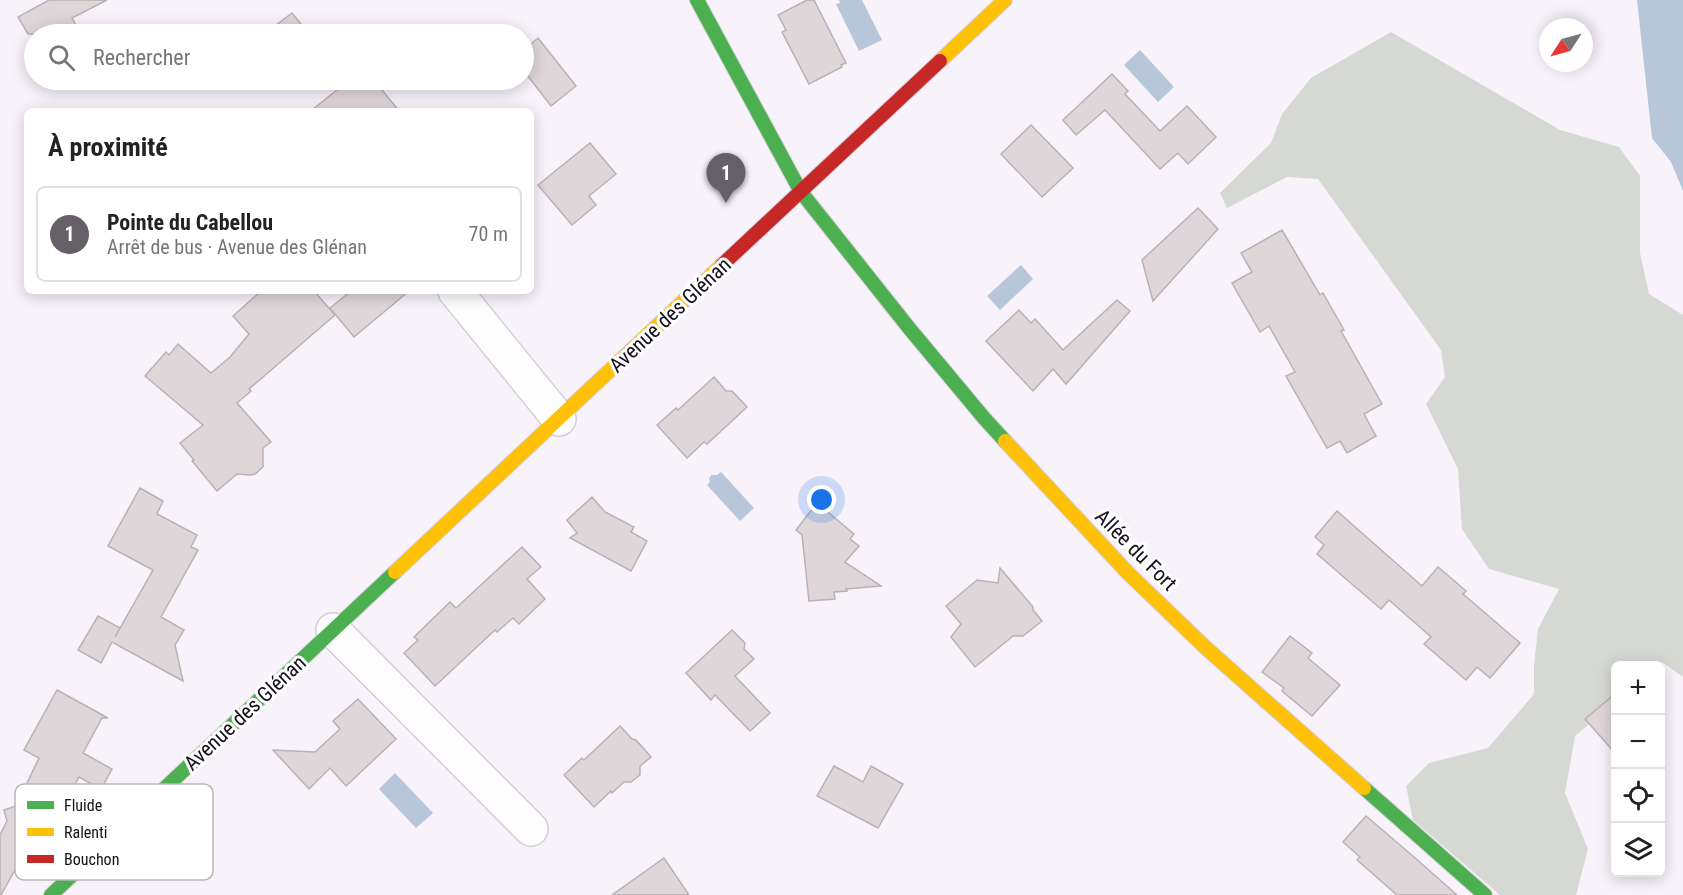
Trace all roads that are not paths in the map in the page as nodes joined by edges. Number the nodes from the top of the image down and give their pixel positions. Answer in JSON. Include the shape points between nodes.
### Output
{"nodes":[{"id":1,"x":698,"y":0,"type":"edge"},
{"id":2,"x":1005,"y":0,"type":"edge"},
{"id":3,"x":801,"y":192,"type":"junction"},
{"id":4,"x":458,"y":294,"type":"edge"},
{"id":5,"x":559,"y":419,"type":"junction"},
{"id":6,"x":333,"y":630,"type":"junction"},
{"id":7,"x":169,"y":784,"type":"edge"},
{"id":8,"x":531,"y":829,"type":"dead end"},
{"id":9,"x":67,"y":880,"type":"edge"},
{"id":10,"x":51,"y":895,"type":"edge"},
{"id":11,"x":1485,"y":895,"type":"edge"}],
"edges":[{"from":1,"to":3,"type":"street","name":"Allée du Fort"},
{"from":2,"to":3,"type":"street","name":"Avenue des Glénan"},
{"from":3,"to":5,"type":"street","name":"Avenue des Glénan"},
{"from":3,"to":11,"type":"street","name":"Allée du Fort","via":[[984,418],[1128,573],[1214,655]]},
{"from":4,"to":5,"type":"street"},
{"from":5,"to":6,"type":"street","name":"Avenue des Glénan"},
{"from":6,"to":7,"type":"street","name":"Avenue des Glénan"},
{"from":6,"to":8,"type":"street"},
{"from":9,"to":10,"type":"street","name":"Avenue des Glénan"}]}
